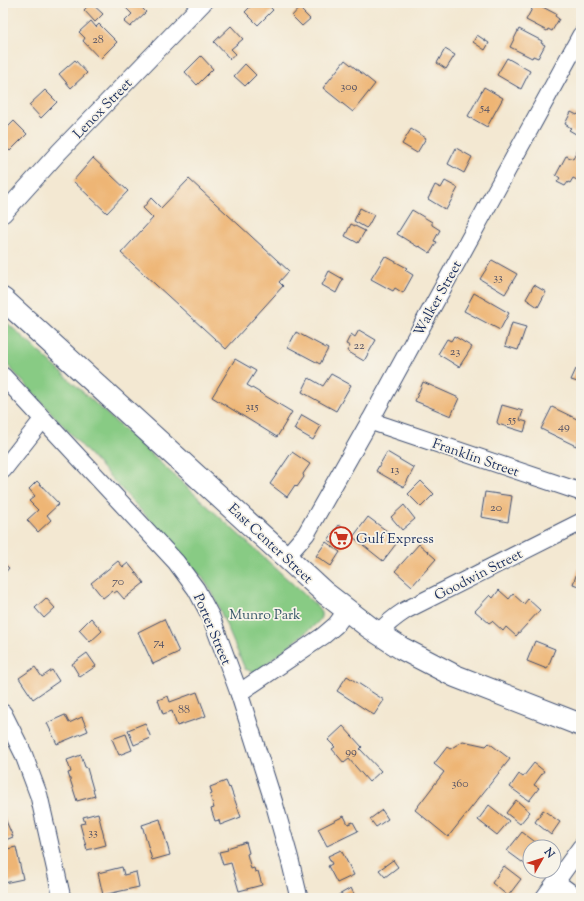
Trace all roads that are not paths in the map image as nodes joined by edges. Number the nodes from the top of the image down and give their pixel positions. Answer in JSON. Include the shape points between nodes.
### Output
{"nodes":[{"id":1,"x":203,"y":3,"type":"edge"},
{"id":2,"x":581,"y":35,"type":"edge"},
{"id":3,"x":3,"y":214,"type":"edge"},
{"id":4,"x":3,"y":299,"type":"edge"},
{"id":5,"x":3,"y":376,"type":"edge"},
{"id":6,"x":43,"y":419,"type":"junction"},
{"id":7,"x":370,"y":421,"type":"junction"},
{"id":8,"x":3,"y":470,"type":"edge"},
{"id":9,"x":581,"y":492,"type":"edge"},
{"id":10,"x":581,"y":522,"type":"edge"},
{"id":11,"x":286,"y":557,"type":"junction"},
{"id":12,"x":347,"y":610,"type":"junction"},
{"id":13,"x":379,"y":633,"type":"junction"},
{"id":14,"x":239,"y":693,"type":"junction"},
{"id":15,"x":3,"y":713,"type":"edge"},
{"id":16,"x":581,"y":725,"type":"edge"},
{"id":17,"x":581,"y":847,"type":"edge"},
{"id":18,"x":556,"y":882,"type":"junction"},
{"id":19,"x":62,"y":898,"type":"edge"},
{"id":20,"x":299,"y":898,"type":"edge"},
{"id":21,"x":544,"y":898,"type":"edge"},
{"id":22,"x":578,"y":898,"type":"edge"}],
"edges":[{"from":1,"to":3,"type":"street","name":"Lenox Street","via":[[59,152]]},
{"from":2,"to":7,"type":"street","name":"Walker Street"},
{"from":4,"to":11,"type":"main road","name":"East Center Street"},
{"from":5,"to":6,"type":"street","name":"Porter Street"},
{"from":6,"to":8,"type":"street"},
{"from":6,"to":14,"type":"street","name":"Porter Street","via":[[176,562],[196,589],[211,617]]},
{"from":7,"to":9,"type":"street","name":"Franklin Street"},
{"from":7,"to":11,"type":"street","name":"Walker Street","via":[[306,534]]},
{"from":10,"to":13,"type":"street","name":"Goodwin Street","via":[[406,610],[386,624]]},
{"from":11,"to":12,"type":"main road","name":"East Center Street"},
{"from":12,"to":13,"type":"main road","name":"East Center Street"},
{"from":12,"to":14,"type":"street","via":[[336,625],[322,636]]},
{"from":13,"to":16,"type":"main road","name":"East Center Street","via":[[401,648],[455,676]]},
{"from":14,"to":20,"type":"street","name":"Porter Street","via":[[274,803]]},
{"from":15,"to":19,"type":"street","via":[[23,753],[39,796]]},
{"from":17,"to":18,"type":"street"},
{"from":18,"to":21,"type":"street"},
{"from":18,"to":22,"type":"street"}]}
